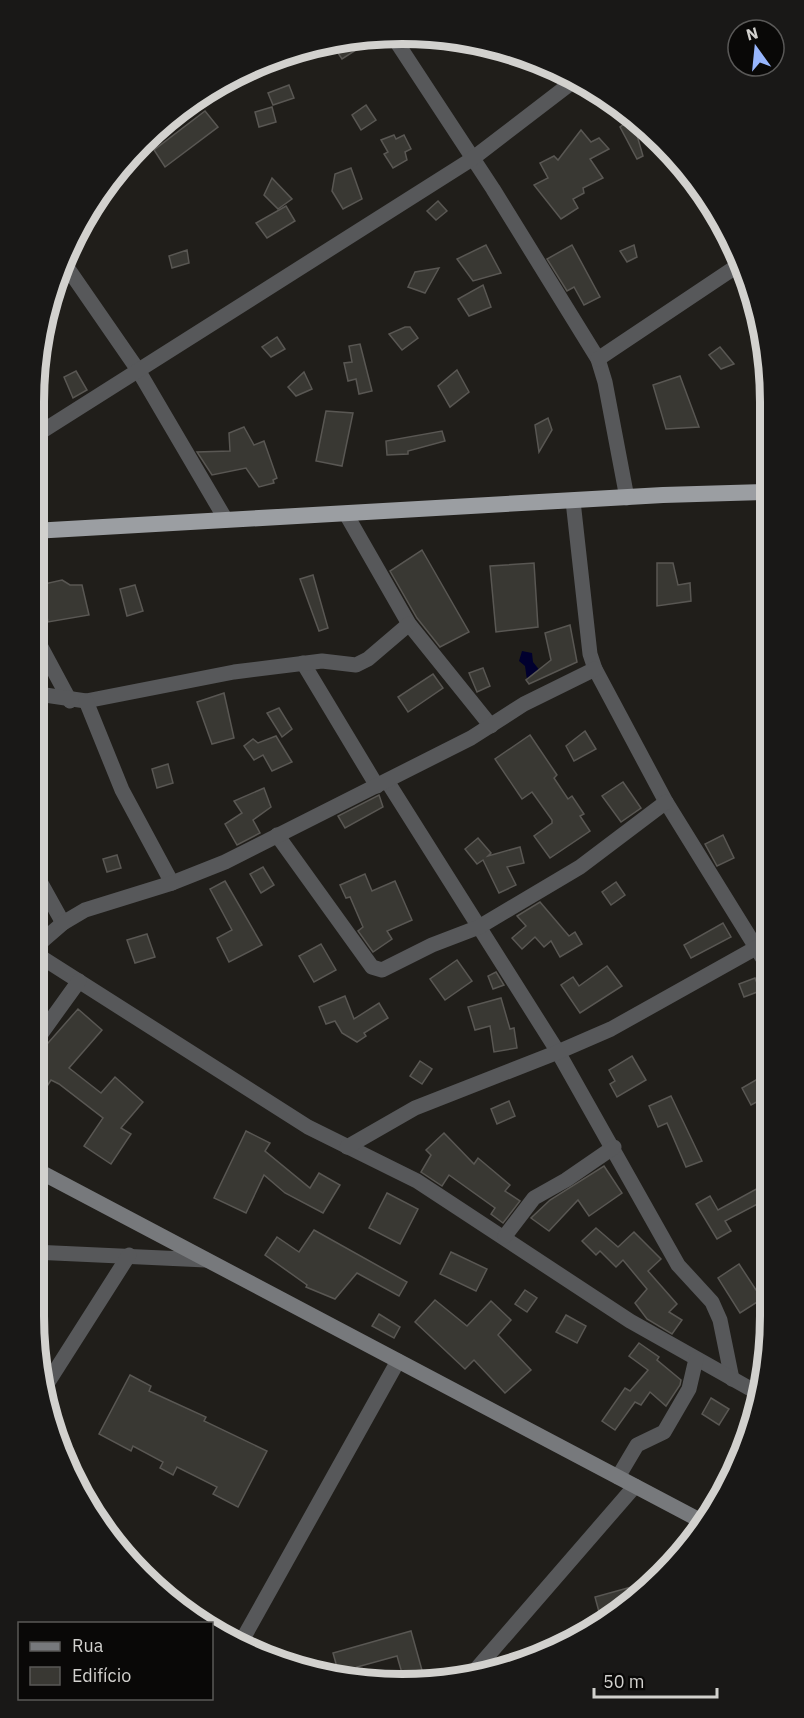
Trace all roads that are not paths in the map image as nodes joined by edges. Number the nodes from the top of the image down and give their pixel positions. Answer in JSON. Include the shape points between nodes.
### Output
{"nodes":[{"id":1,"x":399,"y":44,"type":"edge"},
{"id":2,"x":569,"y":85,"type":"edge"},
{"id":3,"x":472,"y":159,"type":"junction"},
{"id":4,"x":735,"y":269,"type":"edge"},
{"id":5,"x":69,"y":270,"type":"edge"},
{"id":6,"x":598,"y":359,"type":"junction"},
{"id":7,"x":138,"y":370,"type":"junction"},
{"id":8,"x":44,"y":430,"type":"edge"},
{"id":9,"x":760,"y":492,"type":"edge"},
{"id":10,"x":627,"y":498,"type":"junction"},
{"id":11,"x":573,"y":501,"type":"junction"},
{"id":12,"x":346,"y":514,"type":"junction"},
{"id":13,"x":226,"y":520,"type":"junction"},
{"id":14,"x":44,"y":530,"type":"edge"},
{"id":15,"x":409,"y":624,"type":"junction"},
{"id":16,"x":44,"y":653,"type":"edge"},
{"id":17,"x":303,"y":663,"type":"junction"},
{"id":18,"x":595,"y":669,"type":"junction"},
{"id":19,"x":44,"y":695,"type":"edge"},
{"id":20,"x":70,"y":701,"type":"junction"},
{"id":21,"x":86,"y":701,"type":"junction"},
{"id":22,"x":491,"y":726,"type":"junction"},
{"id":23,"x":382,"y":783,"type":"junction"},
{"id":24,"x":666,"y":802,"type":"junction"},
{"id":25,"x":278,"y":835,"type":"junction"},
{"id":26,"x":172,"y":884,"type":"junction"},
{"id":27,"x":44,"y":889,"type":"edge"},
{"id":28,"x":63,"y":923,"type":"junction"},
{"id":29,"x":479,"y":927,"type":"junction"},
{"id":30,"x":760,"y":939,"type":"edge"},
{"id":31,"x":44,"y":940,"type":"edge"},
{"id":32,"x":760,"y":945,"type":"edge"},
{"id":33,"x":44,"y":957,"type":"edge"},
{"id":34,"x":79,"y":981,"type":"junction"},
{"id":35,"x":44,"y":1030,"type":"edge"},
{"id":36,"x":558,"y":1052,"type":"junction"},
{"id":37,"x":347,"y":1147,"type":"junction"},
{"id":38,"x":614,"y":1147,"type":"junction"},
{"id":39,"x":44,"y":1174,"type":"edge"},
{"id":40,"x":504,"y":1236,"type":"junction"},
{"id":41,"x":44,"y":1252,"type":"edge"},
{"id":42,"x":129,"y":1256,"type":"junction"},
{"id":43,"x":206,"y":1260,"type":"junction"},
{"id":44,"x":696,"y":1359,"type":"junction"},
{"id":45,"x":398,"y":1361,"type":"junction"},
{"id":46,"x":732,"y":1379,"type":"junction"},
{"id":47,"x":49,"y":1380,"type":"edge"},
{"id":48,"x":753,"y":1390,"type":"edge"},
{"id":49,"x":618,"y":1477,"type":"junction"},
{"id":50,"x":635,"y":1486,"type":"junction"},
{"id":51,"x":699,"y":1516,"type":"edge"},
{"id":52,"x":243,"y":1638,"type":"edge"},
{"id":53,"x":479,"y":1666,"type":"edge"}],
"edges":[{"from":1,"to":3,"type":"street"},
{"from":2,"to":3,"type":"street"},
{"from":3,"to":6,"type":"street"},
{"from":3,"to":7,"type":"street"},
{"from":4,"to":6,"type":"street"},
{"from":5,"to":7,"type":"street"},
{"from":6,"to":10,"type":"street"},
{"from":7,"to":8,"type":"street"},
{"from":7,"to":13,"type":"street"},
{"from":9,"to":10,"type":"highway"},
{"from":10,"to":11,"type":"highway"},
{"from":11,"to":12,"type":"highway"},
{"from":11,"to":18,"type":"street","via":[[590,654]]},
{"from":12,"to":13,"type":"highway"},
{"from":12,"to":15,"type":"street"},
{"from":13,"to":14,"type":"highway"},
{"from":15,"to":17,"type":"street","via":[[356,665]]},
{"from":15,"to":22,"type":"street"},
{"from":16,"to":20,"type":"street"},
{"from":17,"to":21,"type":"street","via":[[234,672]]},
{"from":17,"to":23,"type":"street"},
{"from":18,"to":22,"type":"street","via":[[524,704]]},
{"from":18,"to":24,"type":"street"},
{"from":19,"to":20,"type":"street"},
{"from":20,"to":21,"type":"street"},
{"from":21,"to":26,"type":"street","via":[[122,790]]},
{"from":22,"to":23,"type":"street"},
{"from":23,"to":25,"type":"street"},
{"from":23,"to":29,"type":"street"},
{"from":24,"to":29,"type":"street","via":[[580,867]]},
{"from":24,"to":30,"type":"street"},
{"from":25,"to":26,"type":"street"},
{"from":25,"to":29,"type":"street","via":[[372,967],[382,970]]},
{"from":26,"to":28,"type":"street","via":[[85,910]]},
{"from":27,"to":28,"type":"street"},
{"from":28,"to":31,"type":"street"},
{"from":29,"to":36,"type":"street"},
{"from":32,"to":36,"type":"street","via":[[611,1029]]},
{"from":33,"to":34,"type":"street"},
{"from":34,"to":35,"type":"street"},
{"from":34,"to":37,"type":"street","via":[[308,1127]]},
{"from":36,"to":37,"type":"street","via":[[415,1108]]},
{"from":36,"to":38,"type":"street"},
{"from":37,"to":40,"type":"street","via":[[393,1167]]},
{"from":38,"to":40,"type":"street","via":[[534,1198]]},
{"from":38,"to":46,"type":"street","via":[[678,1264],[712,1302],[720,1320]]},
{"from":39,"to":43,"type":"main road"},
{"from":40,"to":44,"type":"street","via":[[630,1321]]},
{"from":41,"to":42,"type":"street"},
{"from":42,"to":43,"type":"street"},
{"from":42,"to":47,"type":"street"},
{"from":43,"to":45,"type":"main road"},
{"from":44,"to":46,"type":"street"},
{"from":44,"to":49,"type":"street","via":[[688,1389],[664,1432],[637,1445]]},
{"from":45,"to":49,"type":"main road"},
{"from":45,"to":52,"type":"street"},
{"from":46,"to":48,"type":"street"},
{"from":49,"to":50,"type":"main road"},
{"from":50,"to":51,"type":"main road"},
{"from":50,"to":53,"type":"street"}]}
